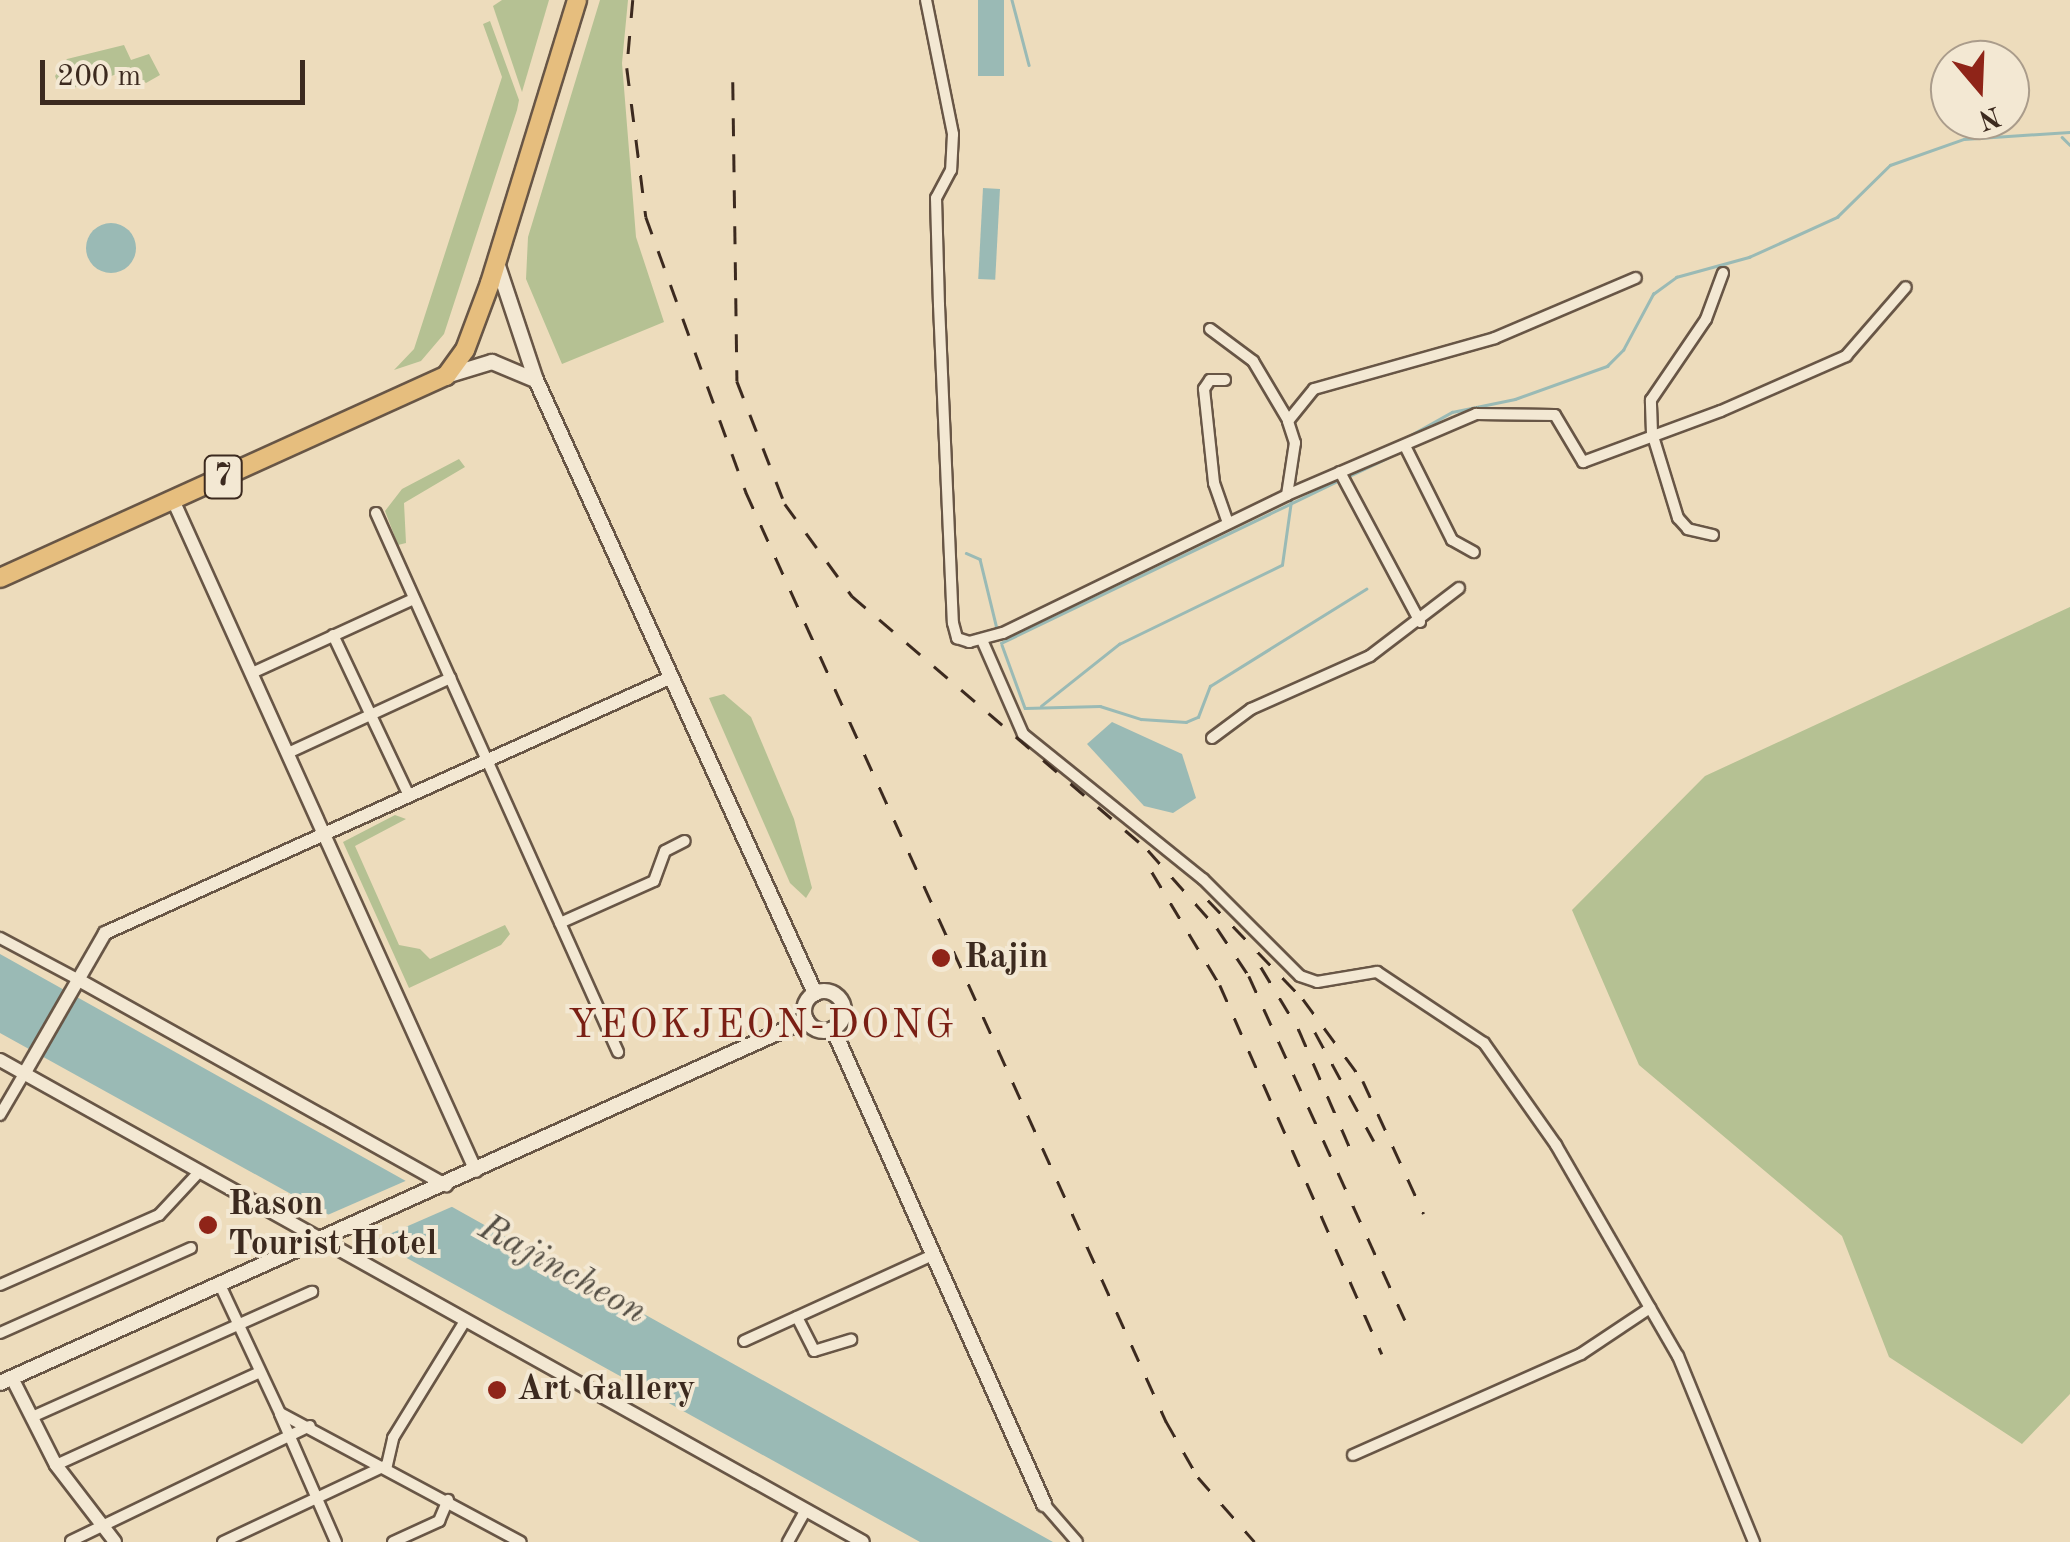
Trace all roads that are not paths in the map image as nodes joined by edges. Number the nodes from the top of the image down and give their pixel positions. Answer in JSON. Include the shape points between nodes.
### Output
{"nodes":[{"id":1,"x":577,"y":0,"type":"edge"},
{"id":2,"x":926,"y":0,"type":"edge"},
{"id":3,"x":496,"y":258,"type":"junction"},
{"id":4,"x":1723,"y":273,"type":"dead end"},
{"id":5,"x":1636,"y":278,"type":"dead end"},
{"id":6,"x":1906,"y":286,"type":"dead end"},
{"id":7,"x":1210,"y":330,"type":"dead end"},
{"id":8,"x":446,"y":376,"type":"junction"},
{"id":9,"x":536,"y":380,"type":"junction"},
{"id":10,"x":1225,"y":380,"type":"dead end"},
{"id":11,"x":1288,"y":420,"type":"junction"},
{"id":12,"x":1652,"y":433,"type":"junction"},
{"id":13,"x":1394,"y":450,"type":"junction"},
{"id":14,"x":1340,"y":472,"type":"junction"},
{"id":15,"x":1288,"y":494,"type":"junction"},
{"id":16,"x":173,"y":500,"type":"junction"},
{"id":17,"x":376,"y":513,"type":"dead end"},
{"id":18,"x":1228,"y":523,"type":"junction"},
{"id":19,"x":1713,"y":534,"type":"dead end"},
{"id":20,"x":1474,"y":552,"type":"dead end"},
{"id":21,"x":0,"y":578,"type":"edge"},
{"id":22,"x":1458,"y":588,"type":"dead end"},
{"id":23,"x":414,"y":600,"type":"junction"},
{"id":24,"x":1420,"y":622,"type":"junction"},
{"id":25,"x":333,"y":635,"type":"junction"},
{"id":26,"x":982,"y":640,"type":"junction"},
{"id":27,"x":252,"y":674,"type":"junction"},
{"id":28,"x":672,"y":677,"type":"junction"},
{"id":29,"x":450,"y":678,"type":"junction"},
{"id":30,"x":370,"y":714,"type":"junction"},
{"id":31,"x":1212,"y":738,"type":"dead end"},
{"id":32,"x":288,"y":754,"type":"junction"},
{"id":33,"x":487,"y":761,"type":"junction"},
{"id":34,"x":409,"y":796,"type":"junction"},
{"id":35,"x":324,"y":834,"type":"junction"},
{"id":36,"x":685,"y":841,"type":"dead end"},
{"id":37,"x":560,"y":923,"type":"junction"},
{"id":38,"x":0,"y":938,"type":"edge"},
{"id":39,"x":74,"y":985,"type":"junction"},
{"id":40,"x":815,"y":994,"type":"junction"},
{"id":41,"x":806,"y":1020,"type":"junction"},
{"id":42,"x":833,"y":1029,"type":"junction"},
{"id":43,"x":618,"y":1052,"type":"dead end"},
{"id":44,"x":0,"y":1060,"type":"edge"},
{"id":45,"x":24,"y":1074,"type":"junction"},
{"id":46,"x":0,"y":1114,"type":"edge"},
{"id":47,"x":476,"y":1170,"type":"junction"},
{"id":48,"x":200,"y":1171,"type":"junction"},
{"id":49,"x":439,"y":1188,"type":"junction"},
{"id":50,"x":322,"y":1241,"type":"junction"},
{"id":51,"x":190,"y":1248,"type":"dead end"},
{"id":52,"x":933,"y":1256,"type":"junction"},
{"id":53,"x":0,"y":1285,"type":"edge"},
{"id":54,"x":220,"y":1285,"type":"junction"},
{"id":55,"x":312,"y":1292,"type":"dead end"},
{"id":56,"x":1650,"y":1308,"type":"junction"},
{"id":57,"x":797,"y":1317,"type":"junction"},
{"id":58,"x":465,"y":1321,"type":"junction"},
{"id":59,"x":238,"y":1325,"type":"junction"},
{"id":60,"x":0,"y":1333,"type":"edge"},
{"id":61,"x":851,"y":1340,"type":"dead end"},
{"id":62,"x":744,"y":1341,"type":"dead end"},
{"id":63,"x":260,"y":1372,"type":"junction"},
{"id":64,"x":6,"y":1380,"type":"edge"},
{"id":65,"x":280,"y":1413,"type":"junction"},
{"id":66,"x":32,"y":1417,"type":"junction"},
{"id":67,"x":310,"y":1426,"type":"junction"},
{"id":68,"x":289,"y":1435,"type":"junction"},
{"id":69,"x":1353,"y":1454,"type":"dead end"},
{"id":70,"x":387,"y":1465,"type":"junction"},
{"id":71,"x":56,"y":1466,"type":"junction"},
{"id":72,"x":318,"y":1500,"type":"junction"},
{"id":73,"x":448,"y":1500,"type":"junction"},
{"id":74,"x":1044,"y":1504,"type":"joint"},
{"id":75,"x":806,"y":1510,"type":"junction"},
{"id":76,"x":100,"y":1522,"type":"junction"},
{"id":77,"x":71,"y":1541,"type":"edge"},
{"id":78,"x":115,"y":1542,"type":"edge"},
{"id":79,"x":223,"y":1542,"type":"edge"},
{"id":80,"x":336,"y":1542,"type":"edge"},
{"id":81,"x":392,"y":1542,"type":"edge"},
{"id":82,"x":522,"y":1542,"type":"edge"},
{"id":83,"x":788,"y":1542,"type":"edge"},
{"id":84,"x":863,"y":1542,"type":"edge"},
{"id":85,"x":1078,"y":1542,"type":"edge"},
{"id":86,"x":1754,"y":1542,"type":"edge"}],
"edges":[{"from":1,"to":3,"type":"highway"},
{"from":2,"to":26,"type":"street","via":[[953,134],[951,170],[936,198],[953,624],[957,638]]},
{"from":3,"to":8,"type":"highway","via":[[465,350]]},
{"from":3,"to":9,"type":"main road"},
{"from":4,"to":12,"type":"street","via":[[1706,319],[1651,400]]},
{"from":5,"to":11,"type":"street","via":[[1496,338],[1397,370],[1327,382]]},
{"from":6,"to":12,"type":"street","via":[[1854,349],[1831,365]]},
{"from":7,"to":11,"type":"street","via":[[1253,361]]},
{"from":8,"to":9,"type":"main road","via":[[492,362]]},
{"from":8,"to":16,"type":"highway","number":"7"},
{"from":9,"to":28,"type":"main road"},
{"from":10,"to":18,"type":"street","via":[[1210,380],[1204,389],[1214,484]]},
{"from":11,"to":15,"type":"street","via":[[1296,443]]},
{"from":12,"to":13,"type":"street","via":[[1584,462],[1555,416],[1490,412]]},
{"from":12,"to":19,"type":"street","via":[[1678,518],[1688,529]]},
{"from":13,"to":14,"type":"street"},
{"from":13,"to":20,"type":"street","via":[[1452,540]]},
{"from":14,"to":15,"type":"street"},
{"from":14,"to":24,"type":"street"},
{"from":15,"to":18,"type":"street"},
{"from":16,"to":21,"type":"highway","number":"7"},
{"from":16,"to":27,"type":"street"},
{"from":17,"to":23,"type":"street"},
{"from":18,"to":26,"type":"street"},
{"from":22,"to":24,"type":"street"},
{"from":23,"to":25,"type":"street"},
{"from":23,"to":29,"type":"street"},
{"from":24,"to":31,"type":"street","via":[[1370,656],[1251,709]]},
{"from":25,"to":27,"type":"street"},
{"from":25,"to":30,"type":"street"},
{"from":26,"to":56,"type":"street","via":[[1023,734],[1203,879],[1300,976],[1318,982],[1378,972],[1484,1044],[1556,1145]]},
{"from":27,"to":32,"type":"street"},
{"from":28,"to":33,"type":"street"},
{"from":28,"to":40,"type":"main road"},
{"from":29,"to":30,"type":"street"},
{"from":29,"to":33,"type":"street"},
{"from":30,"to":32,"type":"street"},
{"from":30,"to":34,"type":"street"},
{"from":32,"to":35,"type":"street"},
{"from":33,"to":34,"type":"street"},
{"from":33,"to":37,"type":"street"},
{"from":34,"to":35,"type":"street"},
{"from":35,"to":39,"type":"street","via":[[105,932]]},
{"from":35,"to":47,"type":"street"},
{"from":36,"to":37,"type":"street","via":[[662,856],[654,882]]},
{"from":37,"to":43,"type":"street"},
{"from":38,"to":39,"type":"street"},
{"from":39,"to":45,"type":"street"},
{"from":39,"to":49,"type":"street"},
{"from":40,"to":41,"type":"main road","via":[[805,1005]]},
{"from":40,"to":42,"type":"main road","via":[[831,992],[842,1002],[843,1018]]},
{"from":41,"to":42,"type":"main road","via":[[818,1030]]},
{"from":41,"to":47,"type":"main road"},
{"from":42,"to":52,"type":"main road"},
{"from":44,"to":45,"type":"street"},
{"from":45,"to":46,"type":"street"},
{"from":45,"to":48,"type":"street"},
{"from":47,"to":49,"type":"main road"},
{"from":48,"to":50,"type":"street"},
{"from":48,"to":53,"type":"street","via":[[159,1215]]},
{"from":49,"to":50,"type":"main road"},
{"from":50,"to":54,"type":"main road"},
{"from":50,"to":58,"type":"street"},
{"from":51,"to":60,"type":"street"},
{"from":52,"to":57,"type":"street"},
{"from":52,"to":74,"type":"main road"},
{"from":54,"to":59,"type":"street"},
{"from":54,"to":64,"type":"main road"},
{"from":55,"to":59,"type":"street"},
{"from":56,"to":69,"type":"street","via":[[1580,1354]]},
{"from":56,"to":86,"type":"street","via":[[1693,1384],[1710,1445]]},
{"from":57,"to":61,"type":"street","via":[[814,1351]]},
{"from":57,"to":62,"type":"street"},
{"from":58,"to":70,"type":"street","via":[[393,1438]]},
{"from":58,"to":75,"type":"street"},
{"from":59,"to":63,"type":"street"},
{"from":59,"to":66,"type":"street"},
{"from":63,"to":65,"type":"street"},
{"from":63,"to":71,"type":"street"},
{"from":64,"to":66,"type":"street"},
{"from":65,"to":67,"type":"street"},
{"from":65,"to":68,"type":"street"},
{"from":66,"to":71,"type":"street"},
{"from":67,"to":68,"type":"street"},
{"from":67,"to":70,"type":"street"},
{"from":68,"to":72,"type":"street"},
{"from":68,"to":76,"type":"street"},
{"from":70,"to":72,"type":"street"},
{"from":70,"to":73,"type":"street"},
{"from":71,"to":76,"type":"street"},
{"from":72,"to":79,"type":"street"},
{"from":72,"to":80,"type":"street"},
{"from":73,"to":81,"type":"street","via":[[439,1520]]},
{"from":73,"to":82,"type":"street"},
{"from":74,"to":85,"type":"street"},
{"from":75,"to":83,"type":"street"},
{"from":75,"to":84,"type":"street"},
{"from":76,"to":77,"type":"street"},
{"from":76,"to":78,"type":"street"}]}
